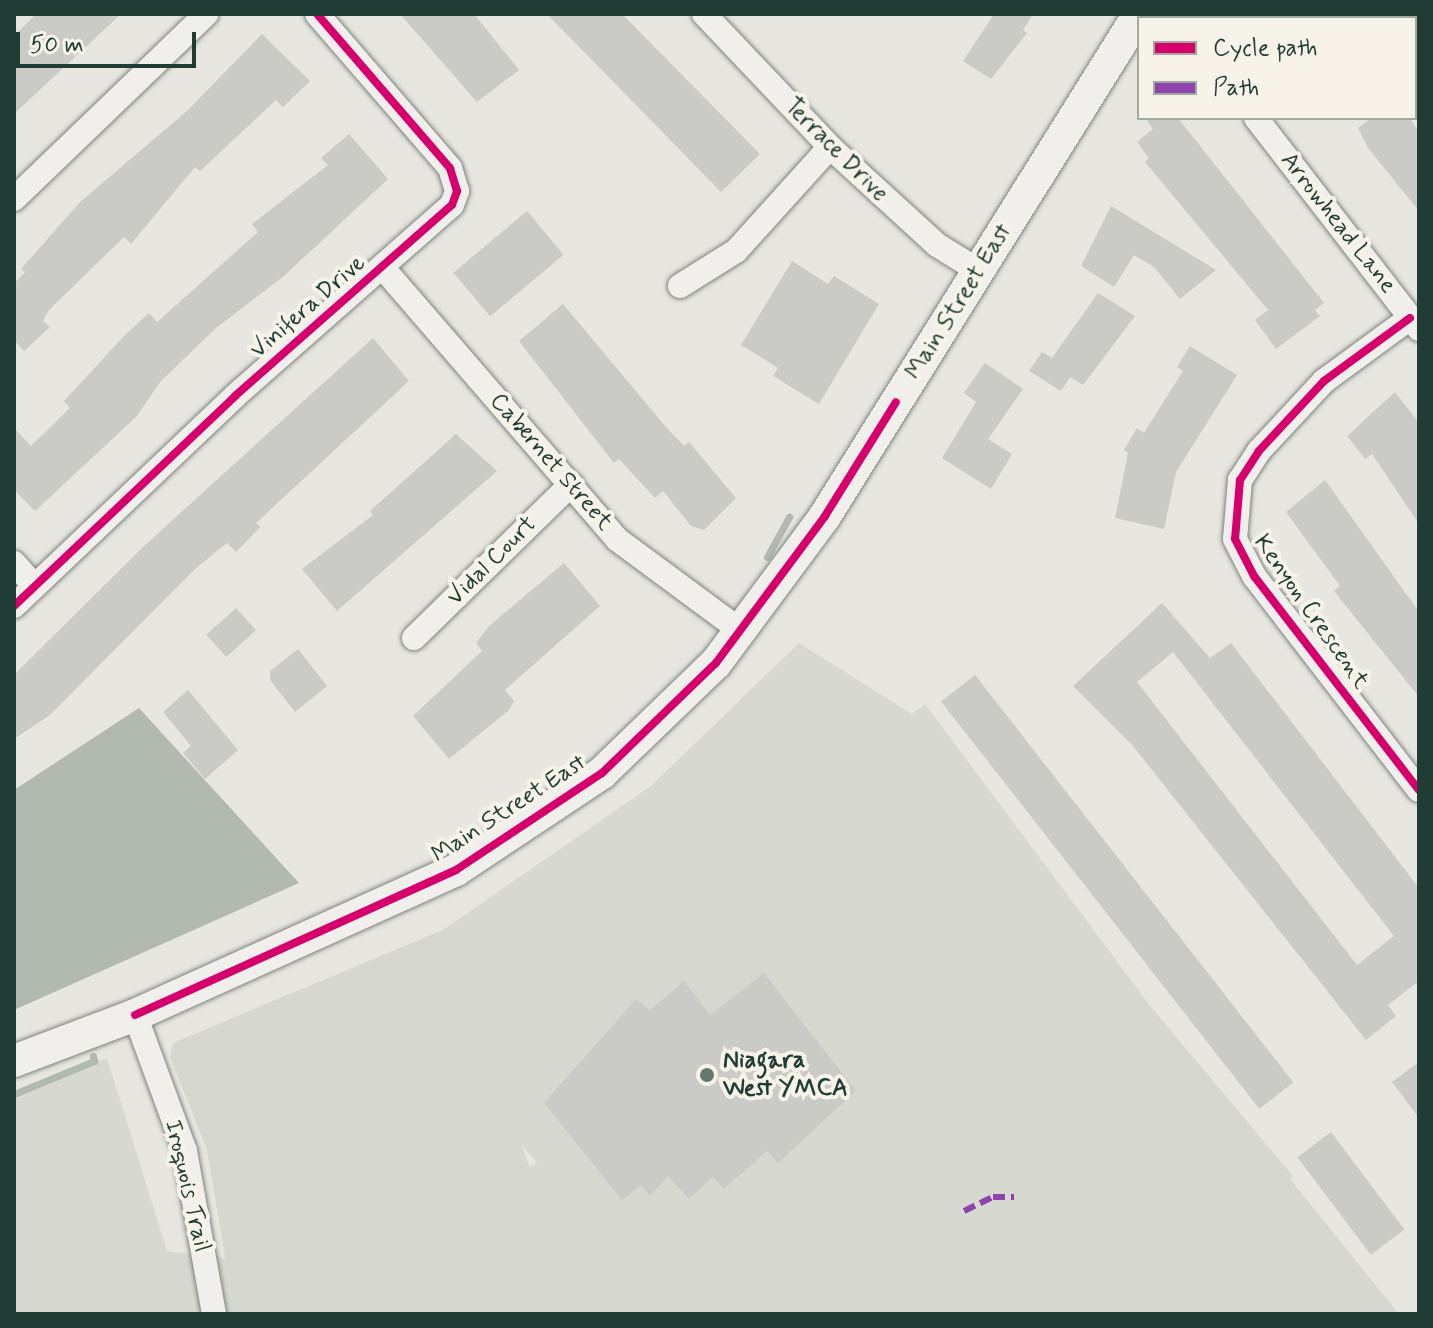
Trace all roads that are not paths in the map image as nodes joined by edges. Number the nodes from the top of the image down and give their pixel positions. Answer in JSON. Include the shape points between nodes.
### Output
{"nodes":[{"id":1,"x":206,"y":14,"type":"edge"},
{"id":2,"x":317,"y":14,"type":"edge"},
{"id":3,"x":704,"y":14,"type":"edge"},
{"id":4,"x":1136,"y":17,"type":"edge"},
{"id":5,"x":1258,"y":120,"type":"edge"},
{"id":6,"x":830,"y":147,"type":"junction"},
{"id":7,"x":14,"y":199,"type":"edge"},
{"id":8,"x":383,"y":268,"type":"junction"},
{"id":9,"x":979,"y":271,"type":"junction"},
{"id":10,"x":680,"y":286,"type":"dead end"},
{"id":11,"x":1415,"y":323,"type":"edge"},
{"id":12,"x":571,"y":484,"type":"junction"},
{"id":13,"x":14,"y":563,"type":"edge"},
{"id":14,"x":34,"y":585,"type":"junction"},
{"id":15,"x":14,"y":606,"type":"edge"},
{"id":16,"x":741,"y":631,"type":"junction"},
{"id":17,"x":414,"y":638,"type":"dead end"},
{"id":18,"x":1419,"y":790,"type":"edge"},
{"id":19,"x":135,"y":1015,"type":"junction"},
{"id":20,"x":14,"y":1061,"type":"edge"},
{"id":21,"x":214,"y":1314,"type":"edge"}],
"edges":[{"from":1,"to":7,"type":"street"},
{"from":2,"to":8,"type":"street","name":"Vinifera Drive","via":[[450,168],[457,191],[446,215]]},
{"from":3,"to":6,"type":"street","name":"Terrace Drive"},
{"from":4,"to":9,"type":"main road","name":"Main Street East"},
{"from":5,"to":11,"type":"street","name":"Arrowhead Lane"},
{"from":6,"to":9,"type":"street","name":"Terrace Drive","via":[[937,245]]},
{"from":6,"to":10,"type":"street","via":[[736,251]]},
{"from":8,"to":12,"type":"street","name":"Cabernet Street"},
{"from":8,"to":14,"type":"street","name":"Vinifera Drive","via":[[235,396]]},
{"from":9,"to":16,"type":"main road","name":"Main Street East","via":[[855,471]]},
{"from":11,"to":18,"type":"street","name":"Kenyon Crescent","via":[[1324,381],[1259,451],[1240,480],[1235,539],[1254,576]]},
{"from":12,"to":16,"type":"street","name":"Cabernet Street","via":[[650,568]]},
{"from":12,"to":17,"type":"street","name":"Vidal Court"},
{"from":13,"to":14,"type":"street"},
{"from":14,"to":15,"type":"street","name":"Vinifera Drive"},
{"from":16,"to":19,"type":"main road","name":"Main Street East","via":[[659,720],[549,813],[456,870]]},
{"from":19,"to":20,"type":"main road","name":"Main Street East"},
{"from":19,"to":21,"type":"street","name":"Iroquois Trail","via":[[185,1151]]}]}
